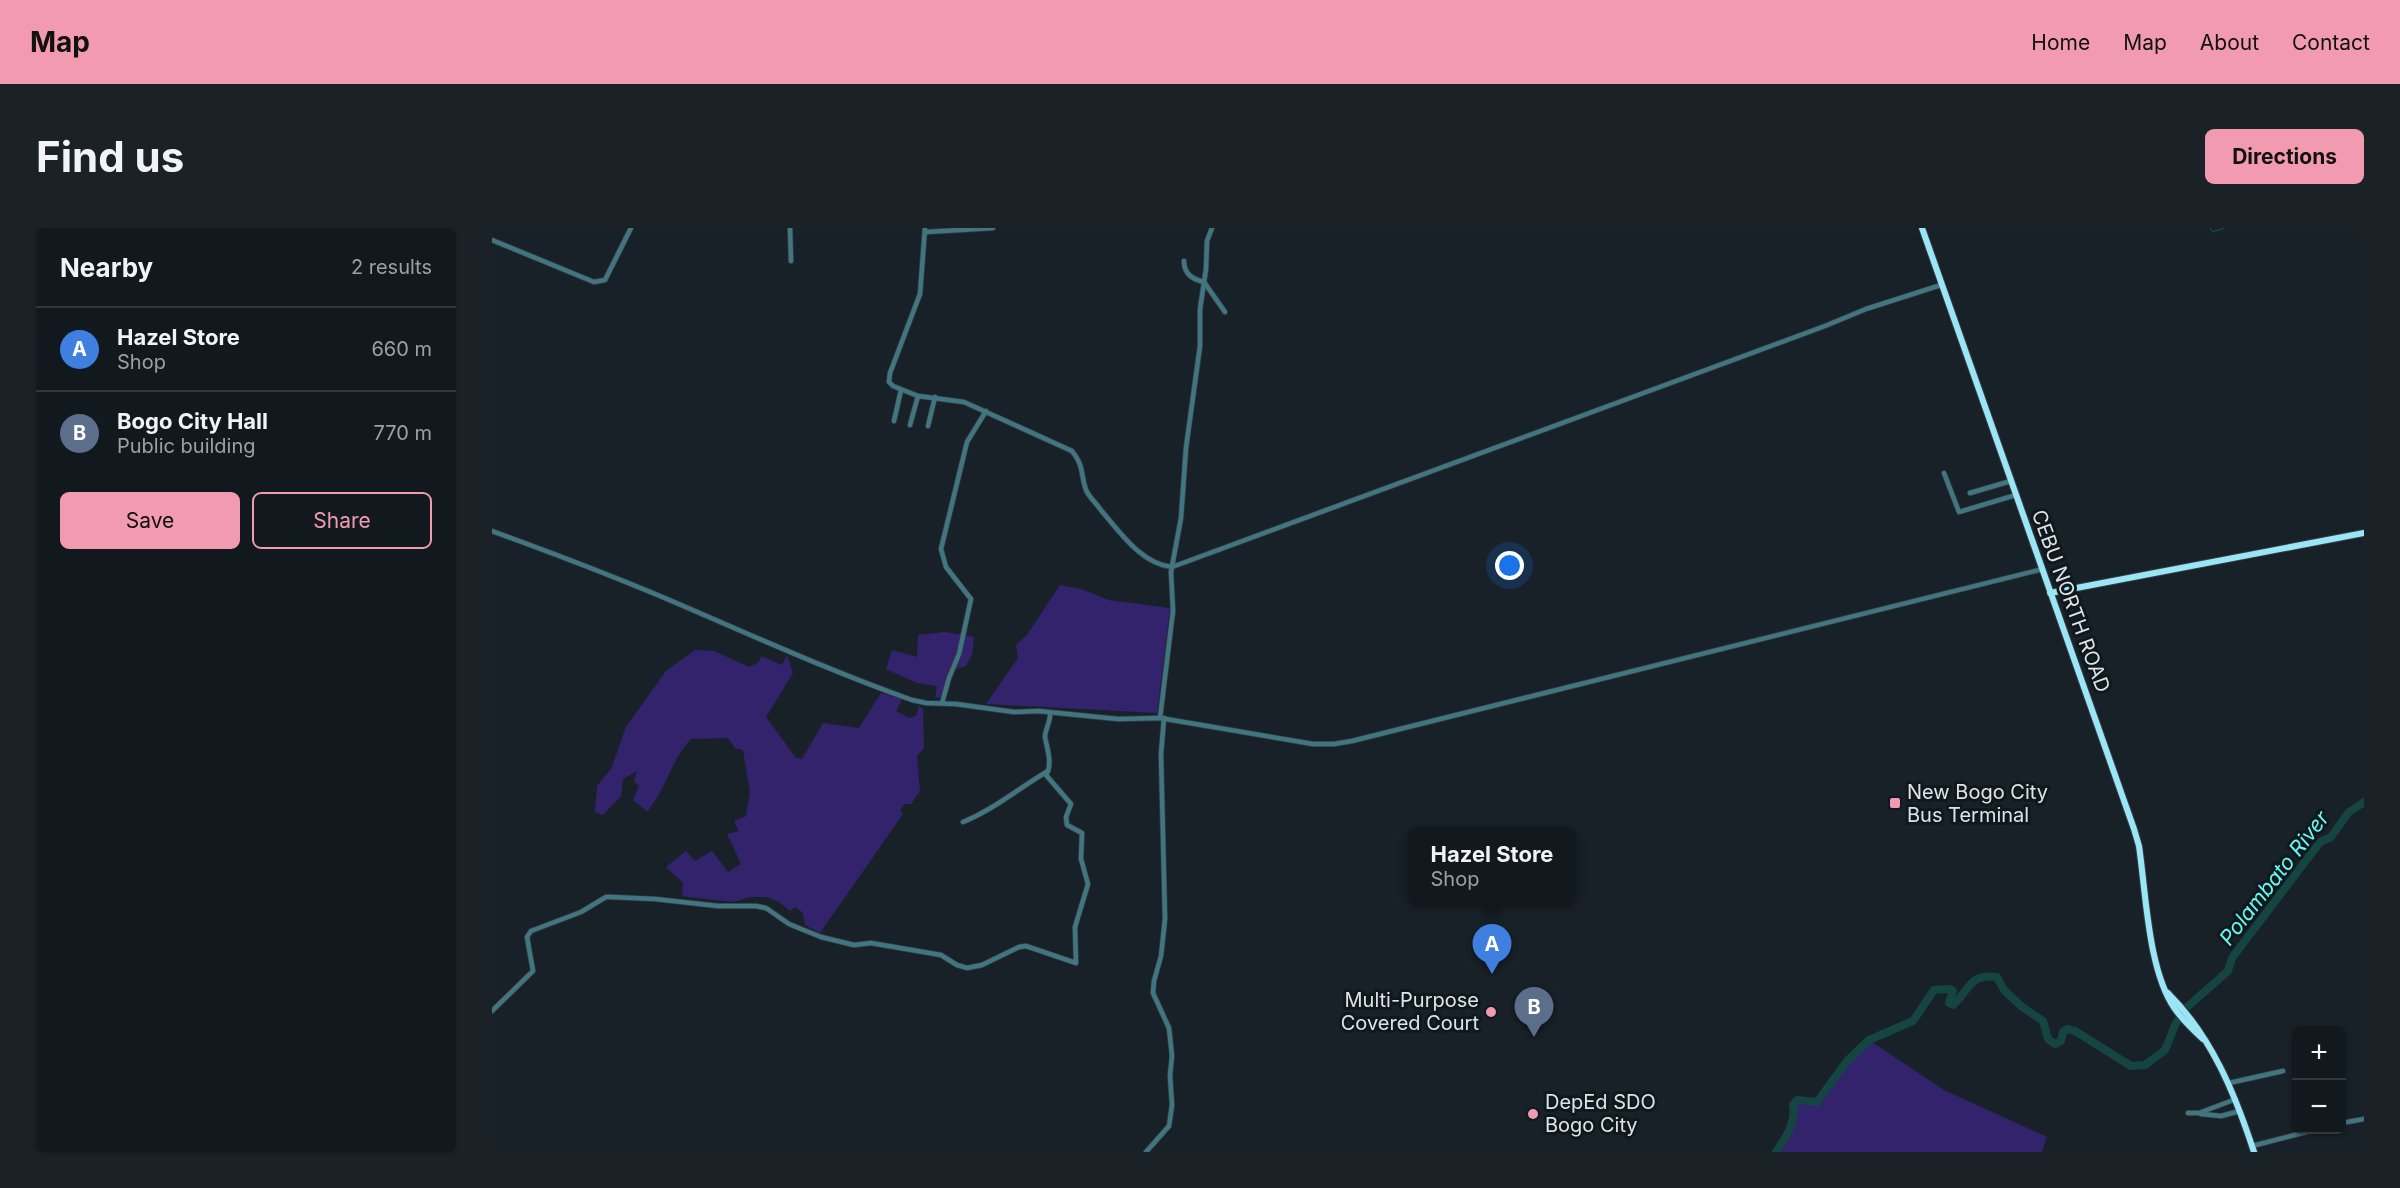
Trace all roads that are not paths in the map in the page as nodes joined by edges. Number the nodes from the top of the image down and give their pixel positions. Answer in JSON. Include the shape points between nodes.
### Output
{"nodes":[{"id":1,"x":631,"y":228,"type":"edge"},
{"id":2,"x":790,"y":228,"type":"edge"},
{"id":3,"x":993,"y":228,"type":"edge"},
{"id":4,"x":1212,"y":228,"type":"edge"},
{"id":5,"x":1922,"y":228,"type":"edge"},
{"id":6,"x":926,"y":230,"type":"edge"},
{"id":7,"x":492,"y":240,"type":"edge"},
{"id":8,"x":791,"y":261,"type":"dead end"},
{"id":9,"x":1184,"y":261,"type":"dead end"},
{"id":10,"x":1204,"y":282,"type":"junction"},
{"id":11,"x":1941,"y":285,"type":"junction"},
{"id":12,"x":1225,"y":312,"type":"dead end"},
{"id":13,"x":902,"y":390,"type":"junction"},
{"id":14,"x":918,"y":396,"type":"junction"},
{"id":15,"x":935,"y":397,"type":"junction"},
{"id":16,"x":974,"y":406,"type":"junction"},
{"id":17,"x":986,"y":411,"type":"junction"},
{"id":18,"x":982,"y":418,"type":"junction"},
{"id":19,"x":894,"y":421,"type":"dead end"},
{"id":20,"x":910,"y":425,"type":"dead end"},
{"id":21,"x":928,"y":426,"type":"dead end"},
{"id":22,"x":1944,"y":473,"type":"dead end"},
{"id":23,"x":2011,"y":481,"type":"junction"},
{"id":24,"x":1970,"y":493,"type":"dead end"},
{"id":25,"x":2016,"y":495,"type":"junction"},
{"id":26,"x":492,"y":531,"type":"edge"},
{"id":27,"x":2364,"y":533,"type":"edge"},
{"id":28,"x":1172,"y":567,"type":"junction"},
{"id":29,"x":2043,"y":569,"type":"junction"},
{"id":30,"x":2050,"y":593,"type":"junction"},
{"id":31,"x":942,"y":703,"type":"junction"},
{"id":32,"x":1050,"y":712,"type":"junction"},
{"id":33,"x":1162,"y":718,"type":"junction"},
{"id":34,"x":1049,"y":771,"type":"junction"},
{"id":35,"x":963,"y":822,"type":"dead end"},
{"id":36,"x":492,"y":1011,"type":"edge"},
{"id":37,"x":2283,"y":1071,"type":"dead end"},
{"id":38,"x":2229,"y":1083,"type":"junction"},
{"id":39,"x":2236,"y":1099,"type":"junction"},
{"id":40,"x":2240,"y":1111,"type":"junction"},
{"id":41,"x":2188,"y":1113,"type":"dead end"},
{"id":42,"x":2199,"y":1113,"type":"junction"},
{"id":43,"x":2364,"y":1120,"type":"edge"},
{"id":44,"x":2346,"y":1122,"type":"edge"},
{"id":45,"x":2301,"y":1134,"type":"edge"},
{"id":46,"x":2253,"y":1149,"type":"edge"},
{"id":47,"x":1146,"y":1152,"type":"edge"}],
"edges":[{"from":1,"to":7,"type":"street","via":[[605,280],[594,282]]},
{"from":2,"to":8,"type":"street"},
{"from":3,"to":6,"type":"street"},
{"from":4,"to":10,"type":"street","via":[[1207,241]]},
{"from":5,"to":11,"type":"highway","name":"CEBU NORTH ROAD"},
{"from":6,"to":13,"type":"street","via":[[920,294],[890,373],[889,382]]},
{"from":9,"to":10,"type":"street","via":[[1186,273]]},
{"from":10,"to":12,"type":"street"},
{"from":10,"to":28,"type":"street","via":[[1181,518]]},
{"from":11,"to":23,"type":"highway","name":"CEBU NORTH ROAD"},
{"from":11,"to":28,"type":"street","via":[[1866,309]]},
{"from":13,"to":14,"type":"street"},
{"from":13,"to":19,"type":"street"},
{"from":14,"to":15,"type":"street"},
{"from":14,"to":20,"type":"street"},
{"from":15,"to":16,"type":"street"},
{"from":15,"to":21,"type":"street"},
{"from":16,"to":17,"type":"street"},
{"from":16,"to":18,"type":"street"},
{"from":17,"to":18,"type":"street"},
{"from":17,"to":28,"type":"street","via":[[1072,451],[1082,464],[1087,492],[1111,521],[1136,549]]},
{"from":18,"to":31,"type":"street","via":[[967,442],[940,549],[946,567],[971,599],[959,654]]},
{"from":22,"to":25,"type":"street","via":[[1959,513]]},
{"from":23,"to":24,"type":"street"},
{"from":23,"to":25,"type":"highway","name":"CEBU NORTH ROAD"},
{"from":25,"to":29,"type":"highway","name":"CEBU NORTH ROAD"},
{"from":26,"to":31,"type":"street","via":[[687,607],[876,688],[912,700]]},
{"from":27,"to":30,"type":"highway"},
{"from":28,"to":33,"type":"street","via":[[1173,611]]},
{"from":29,"to":30,"type":"highway","name":"CEBU NORTH ROAD"},
{"from":29,"to":33,"type":"street","via":[[1335,744],[1313,744]]},
{"from":30,"to":38,"type":"highway","name":"CEBU NORTH ROAD","via":[[2139,846],[2155,960],[2165,990],[2203,1039]]},
{"from":31,"to":32,"type":"street"},
{"from":32,"to":33,"type":"street","via":[[1118,719]]},
{"from":32,"to":34,"type":"street","via":[[1045,736]]},
{"from":33,"to":47,"type":"street","via":[[1166,919],[1153,993],[1169,1028],[1172,1105],[1169,1126]]},
{"from":34,"to":35,"type":"street","via":[[985,813]]},
{"from":34,"to":36,"type":"street","via":[[1046,775],[1071,804],[1067,825],[1082,833],[1083,839],[1081,859],[1088,884],[1075,927],[1076,963],[1026,946],[967,968],[941,955],[871,943],[854,945],[821,937],[756,906],[606,897],[581,912],[531,931],[527,937],[533,971]]},
{"from":37,"to":38,"type":"street"},
{"from":38,"to":39,"type":"highway","name":"CEBU NORTH ROAD"},
{"from":39,"to":40,"type":"highway","name":"CEBU NORTH ROAD"},
{"from":39,"to":42,"type":"street"},
{"from":40,"to":42,"type":"street","via":[[2221,1116]]},
{"from":40,"to":46,"type":"highway","name":"CEBU NORTH ROAD"},
{"from":41,"to":42,"type":"street"},
{"from":43,"to":44,"type":"street"},
{"from":45,"to":46,"type":"street"}]}
